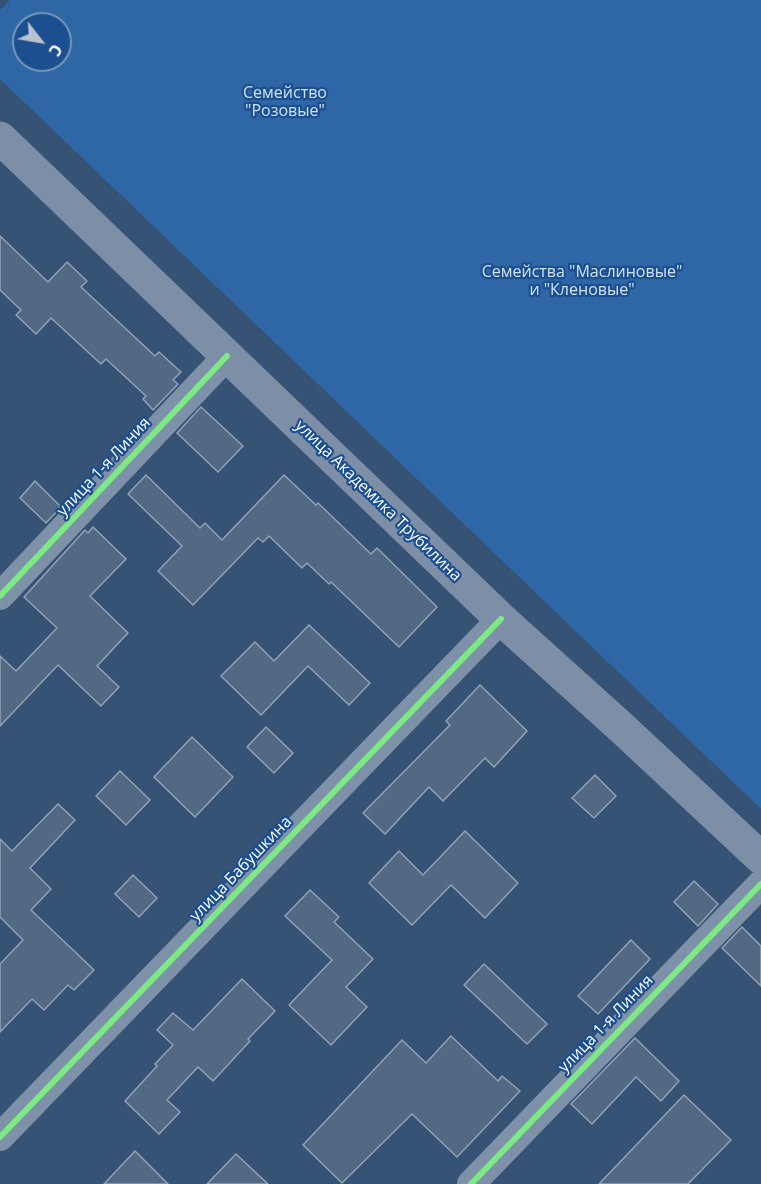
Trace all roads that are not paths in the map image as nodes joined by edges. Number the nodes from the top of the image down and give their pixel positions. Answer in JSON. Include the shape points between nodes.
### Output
{"nodes":[{"id":1,"x":0,"y":138,"type":"edge"},
{"id":2,"x":227,"y":356,"type":"junction"},
{"id":3,"x":0,"y":596,"type":"edge"},
{"id":4,"x":501,"y":619,"type":"junction"},
{"id":5,"x":761,"y":858,"type":"edge"},
{"id":6,"x":761,"y":884,"type":"edge"},
{"id":7,"x":0,"y":1137,"type":"edge"},
{"id":8,"x":471,"y":1184,"type":"edge"}],
"edges":[{"from":1,"to":2,"type":"main road","name":"улица Академика Трубилина"},
{"from":2,"to":3,"type":"street","name":"улица 1-я Линия"},
{"from":2,"to":4,"type":"main road","name":"улица Академика Трубилина"},
{"from":4,"to":5,"type":"main road","name":"улица Академика Трубилина"},
{"from":4,"to":7,"type":"street","name":"улица Бабушкина"},
{"from":6,"to":8,"type":"street","name":"улица 1-я Линия"}]}
